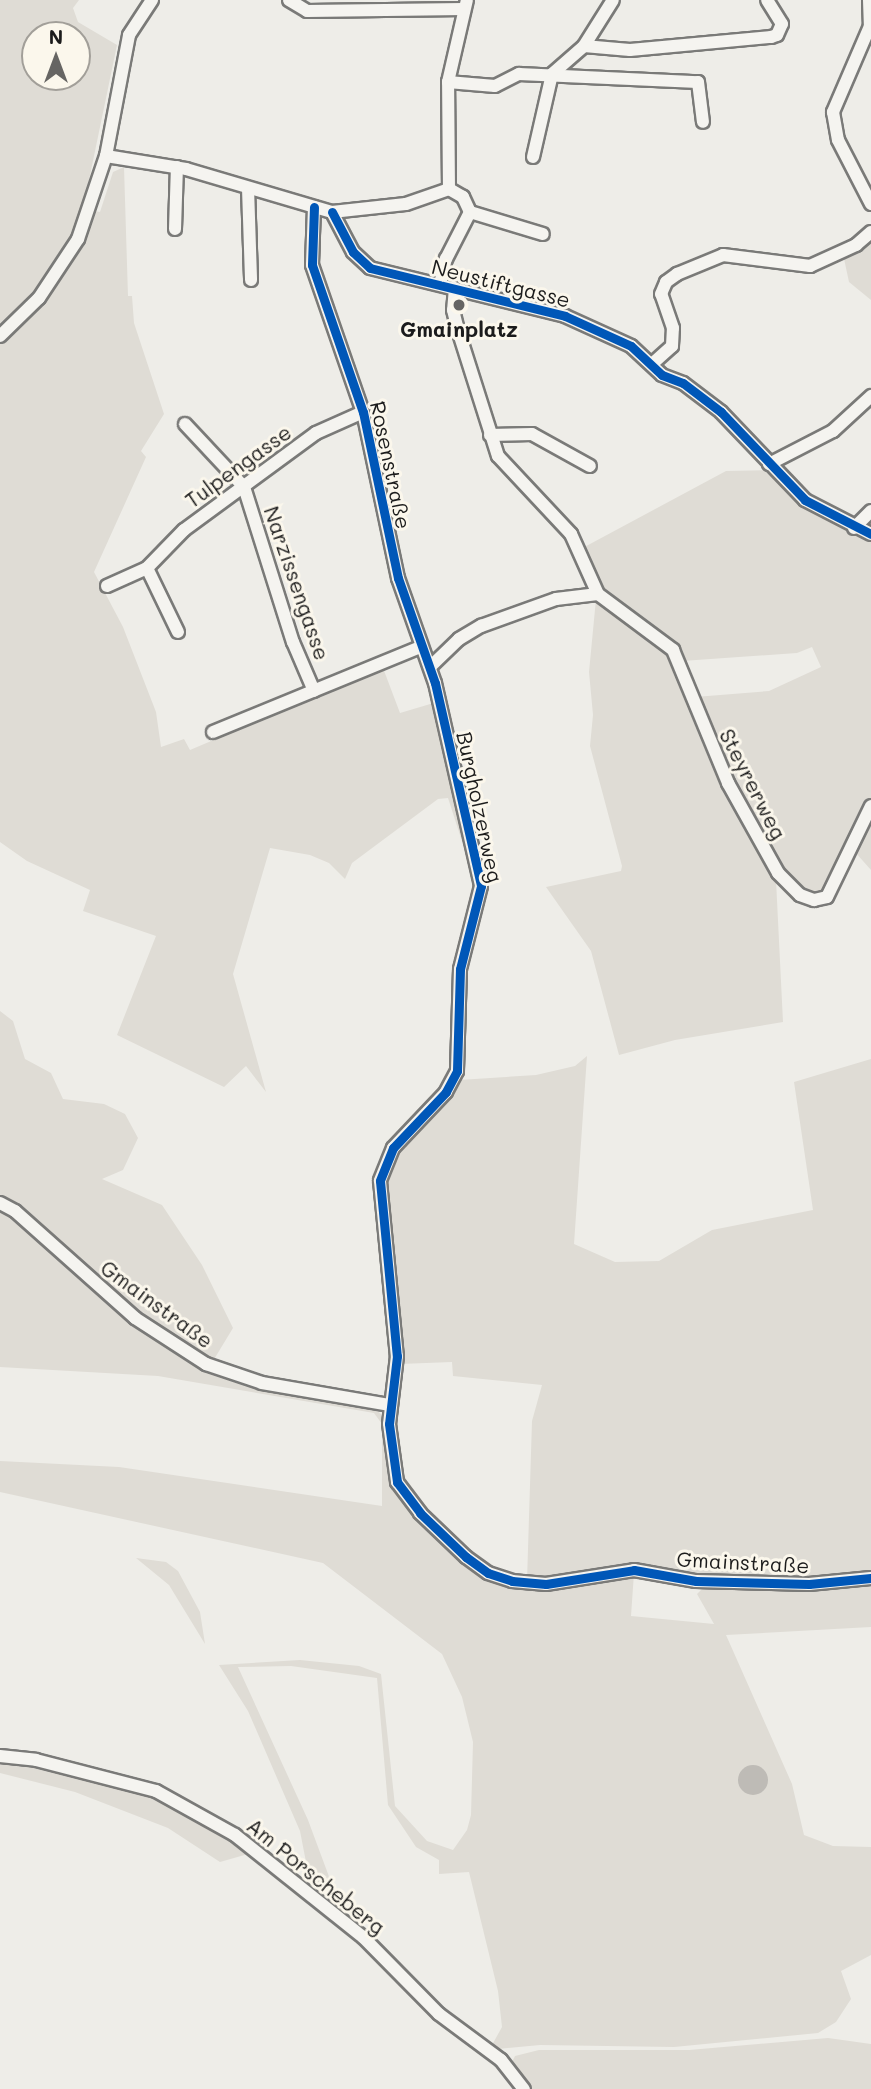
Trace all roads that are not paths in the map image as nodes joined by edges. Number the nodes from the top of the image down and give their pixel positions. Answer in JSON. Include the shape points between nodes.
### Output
{"nodes":[{"id":1,"x":152,"y":0,"type":"edge"},
{"id":2,"x":289,"y":0,"type":"edge"},
{"id":3,"x":613,"y":0,"type":"edge"},
{"id":4,"x":767,"y":0,"type":"edge"},
{"id":5,"x":869,"y":0,"type":"edge"},
{"id":6,"x":309,"y":5,"type":"edge"},
{"id":7,"x":465,"y":5,"type":"edge"},
{"id":8,"x":584,"y":46,"type":"junction"},
{"id":9,"x":552,"y":74,"type":"junction"},
{"id":10,"x":448,"y":82,"type":"junction"},
{"id":11,"x":703,"y":122,"type":"dead end"},
{"id":12,"x":106,"y":156,"type":"junction"},
{"id":13,"x":533,"y":157,"type":"dead end"},
{"id":14,"x":177,"y":167,"type":"junction"},
{"id":15,"x":248,"y":188,"type":"junction"},
{"id":16,"x":449,"y":189,"type":"junction"},
{"id":17,"x":871,"y":204,"type":"edge"},
{"id":18,"x":314,"y":207,"type":"junction"},
{"id":19,"x":332,"y":212,"type":"junction"},
{"id":20,"x":470,"y":212,"type":"junction"},
{"id":21,"x":175,"y":229,"type":"dead end"},
{"id":22,"x":871,"y":232,"type":"edge"},
{"id":23,"x":543,"y":234,"type":"dead end"},
{"id":24,"x":251,"y":279,"type":"dead end"},
{"id":25,"x":440,"y":284,"type":"junction"},
{"id":26,"x":455,"y":288,"type":"junction"},
{"id":27,"x":0,"y":336,"type":"edge"},
{"id":28,"x":652,"y":364,"type":"junction"},
{"id":29,"x":871,"y":396,"type":"edge"},
{"id":30,"x":363,"y":412,"type":"junction"},
{"id":31,"x":185,"y":424,"type":"dead end"},
{"id":32,"x":489,"y":435,"type":"junction"},
{"id":33,"x":769,"y":464,"type":"junction"},
{"id":34,"x":590,"y":466,"type":"dead end"},
{"id":35,"x":244,"y":488,"type":"junction"},
{"id":36,"x":871,"y":511,"type":"edge"},
{"id":37,"x":855,"y":527,"type":"junction"},
{"id":38,"x":871,"y":534,"type":"edge"},
{"id":39,"x":147,"y":568,"type":"junction"},
{"id":40,"x":107,"y":586,"type":"dead end"},
{"id":41,"x":598,"y":594,"type":"junction"},
{"id":42,"x":406,"y":611,"type":"joint"},
{"id":43,"x":178,"y":632,"type":"dead end"},
{"id":44,"x":420,"y":647,"type":"junction"},
{"id":45,"x":430,"y":667,"type":"junction"},
{"id":46,"x":314,"y":691,"type":"junction"},
{"id":47,"x":213,"y":732,"type":"dead end"},
{"id":48,"x":871,"y":807,"type":"edge"},
{"id":49,"x":0,"y":1203,"type":"edge"},
{"id":50,"x":390,"y":1405,"type":"junction"},
{"id":51,"x":871,"y":1578,"type":"edge"},
{"id":52,"x":0,"y":1756,"type":"edge"},
{"id":53,"x":524,"y":2089,"type":"edge"}],
"edges":[{"from":1,"to":12,"type":"street","via":[[129,35]]},
{"from":2,"to":6,"type":"street"},
{"from":3,"to":8,"type":"street"},
{"from":4,"to":8,"type":"street","via":[[782,24],[777,36],[630,50]]},
{"from":5,"to":17,"type":"street","via":[[870,26],[833,112],[838,140]]},
{"from":6,"to":7,"type":"street"},
{"from":7,"to":10,"type":"street"},
{"from":8,"to":9,"type":"street"},
{"from":9,"to":10,"type":"street","via":[[519,74],[495,86]]},
{"from":9,"to":11,"type":"street","via":[[698,82]]},
{"from":9,"to":13,"type":"street"},
{"from":10,"to":16,"type":"street"},
{"from":12,"to":14,"type":"street"},
{"from":12,"to":27,"type":"street","via":[[94,199],[66,259],[39,298]]},
{"from":14,"to":15,"type":"street"},
{"from":14,"to":21,"type":"street"},
{"from":15,"to":18,"type":"street"},
{"from":15,"to":24,"type":"street"},
{"from":16,"to":19,"type":"street","via":[[406,204]]},
{"from":16,"to":20,"type":"street","via":[[463,197]]},
{"from":18,"to":19,"type":"street"},
{"from":18,"to":30,"type":"street","name":"Rosenstraße","via":[[312,265]]},
{"from":19,"to":25,"type":"street","name":"Neustiftgasse","via":[[354,252],[370,268]]},
{"from":20,"to":23,"type":"street"},
{"from":20,"to":25,"type":"street","via":[[446,259]]},
{"from":22,"to":28,"type":"street","via":[[856,245],[810,266],[723,254],[677,274],[666,282],[661,294],[673,328],[672,346]]},
{"from":25,"to":26,"type":"street","name":"Neustiftgasse"},
{"from":26,"to":28,"type":"street","name":"Neustiftgasse","via":[[576,320],[631,346]]},
{"from":26,"to":32,"type":"street","via":[[453,310]]},
{"from":28,"to":33,"type":"street","name":"Neustiftgasse","via":[[721,412]]},
{"from":29,"to":33,"type":"street","via":[[833,431]]},
{"from":30,"to":35,"type":"street","name":"Tulpengasse","via":[[316,433]]},
{"from":30,"to":42,"type":"street","name":"Rosenstraße"},
{"from":31,"to":35,"type":"street"},
{"from":32,"to":34,"type":"street","via":[[532,433]]},
{"from":32,"to":41,"type":"street","via":[[502,463],[571,534]]},
{"from":33,"to":37,"type":"street","name":"Neustiftgasse","via":[[805,500]]},
{"from":35,"to":39,"type":"street","name":"Tulpengasse","via":[[184,530]]},
{"from":35,"to":46,"type":"street","name":"Narzissengasse","via":[[293,642]]},
{"from":36,"to":37,"type":"street"},
{"from":37,"to":38,"type":"street","name":"Neustiftgasse"},
{"from":39,"to":40,"type":"street","name":"Tulpengasse"},
{"from":39,"to":43,"type":"street"},
{"from":41,"to":45,"type":"street","via":[[556,599],[481,626],[459,639]]},
{"from":41,"to":48,"type":"street","name":"Steyrerweg","via":[[673,650],[729,783],[778,873],[800,895],[814,900],[827,897]]},
{"from":42,"to":44,"type":"street","name":"Burgholzerweg"},
{"from":44,"to":45,"type":"street","name":"Burgholzerweg"},
{"from":44,"to":46,"type":"street"},
{"from":45,"to":50,"type":"street","name":"Burgholzerweg","via":[[481,886],[460,969],[457,1071],[446,1092],[393,1148],[380,1181],[397,1356]]},
{"from":46,"to":47,"type":"street"},
{"from":49,"to":50,"type":"street","name":"Gmainstraße","via":[[15,1211],[135,1318],[206,1364],[262,1383]]},
{"from":50,"to":51,"type":"street","name":"Gmainstraße","via":[[394,1473],[401,1490],[466,1557],[500,1578],[547,1584],[634,1570],[695,1581],[808,1584]]},
{"from":52,"to":53,"type":"street","name":"Am Porscheberg","via":[[36,1760],[156,1791],[235,1835],[362,1937],[439,2014],[502,2060]]}]}
